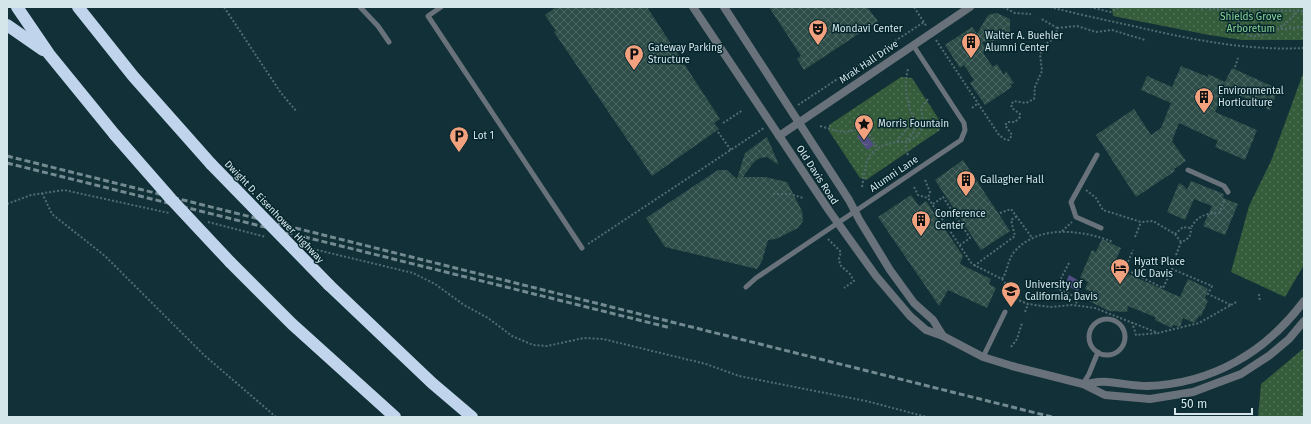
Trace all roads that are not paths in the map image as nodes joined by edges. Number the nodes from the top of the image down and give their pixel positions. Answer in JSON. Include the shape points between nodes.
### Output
{"nodes":[{"id":1,"x":17,"y":7,"type":"edge"},
{"id":2,"x":360,"y":7,"type":"edge"},
{"id":3,"x":442,"y":7,"type":"edge"},
{"id":4,"x":693,"y":7,"type":"edge"},
{"id":5,"x":724,"y":7,"type":"edge"},
{"id":6,"x":970,"y":7,"type":"edge"},
{"id":7,"x":79,"y":9,"type":"edge"},
{"id":8,"x":7,"y":25,"type":"edge"},
{"id":9,"x":389,"y":42,"type":"dead end"},
{"id":10,"x":913,"y":45,"type":"junction"},
{"id":11,"x":49,"y":54,"type":"junction"},
{"id":12,"x":798,"y":122,"type":"junction"},
{"id":13,"x":779,"y":136,"type":"junction"},
{"id":14,"x":1097,"y":155,"type":"dead end"},
{"id":15,"x":1188,"y":170,"type":"dead end"},
{"id":16,"x":1228,"y":192,"type":"road end"},
{"id":17,"x":855,"y":211,"type":"junction"},
{"id":18,"x":838,"y":223,"type":"junction"},
{"id":19,"x":1102,"y":228,"type":"dead end"},
{"id":20,"x":582,"y":248,"type":"road end"},
{"id":21,"x":746,"y":287,"type":"dead end"},
{"id":22,"x":1304,"y":300,"type":"edge"},
{"id":23,"x":1005,"y":312,"type":"dead end"},
{"id":24,"x":1304,"y":321,"type":"edge"},
{"id":25,"x":943,"y":336,"type":"junction"},
{"id":26,"x":1098,"y":352,"type":"junction"},
{"id":27,"x":984,"y":357,"type":"junction"},
{"id":28,"x":1083,"y":384,"type":"junction"},
{"id":29,"x":395,"y":417,"type":"edge"},
{"id":30,"x":472,"y":417,"type":"edge"}],
"edges":[{"from":1,"to":11,"type":"highway"},
{"from":2,"to":9,"type":"lane"},
{"from":3,"to":20,"type":"lane","via":[[428,16]]},
{"from":4,"to":13,"type":"street","name":"Old Davis Road"},
{"from":5,"to":12,"type":"street","name":"Old Davis Road"},
{"from":6,"to":10,"type":"street","name":"Mrak Hall Drive"},
{"from":7,"to":30,"type":"highway","name":"Dwight D. Eisenhower Highway","bridge":true,"via":[[133,76],[211,164],[329,285],[432,383]]},
{"from":8,"to":11,"type":"highway"},
{"from":10,"to":12,"type":"street","name":"Mrak Hall Drive"},
{"from":10,"to":17,"type":"lane","name":"Alumni Lane","via":[[964,123],[963,135],[956,144]]},
{"from":11,"to":29,"type":"highway","bridge":true,"via":[[114,135],[230,262],[292,324]]},
{"from":12,"to":13,"type":"street","name":"Mrak Hall Drive"},
{"from":12,"to":17,"type":"street","name":"Old Davis Road"},
{"from":13,"to":18,"type":"street","name":"Old Davis Road"},
{"from":14,"to":19,"type":"lane","via":[[1071,202],[1076,217]]},
{"from":15,"to":16,"type":"lane","via":[[1224,186]]},
{"from":17,"to":18,"type":"lane","name":"Alumni Lane"},
{"from":17,"to":25,"type":"street","name":"Old Davis Road","via":[[890,270],[914,303],[933,320]]},
{"from":18,"to":21,"type":"lane","name":"Alumni Lane"},
{"from":18,"to":25,"type":"street","name":"Old Davis Road","via":[[876,276],[910,316],[926,330]]},
{"from":22,"to":28,"type":"street","name":"Old Davis Road","via":[[1266,343],[1217,372],[1173,384]]},
{"from":23,"to":27,"type":"lane"},
{"from":24,"to":28,"type":"street","name":"Old Davis Road","via":[[1289,338],[1254,366],[1228,380],[1193,392],[1129,398],[1106,395]]},
{"from":25,"to":27,"type":"street","name":"Old Davis Road"},
{"from":26,"to":26,"type":"lane","via":[[1090,342],[1092,328],[1101,320],[1118,322],[1124,332],[1120,349],[1110,355]]},
{"from":26,"to":28,"type":"lane"},
{"from":27,"to":28,"type":"street","name":"Old Davis Road"}]}
